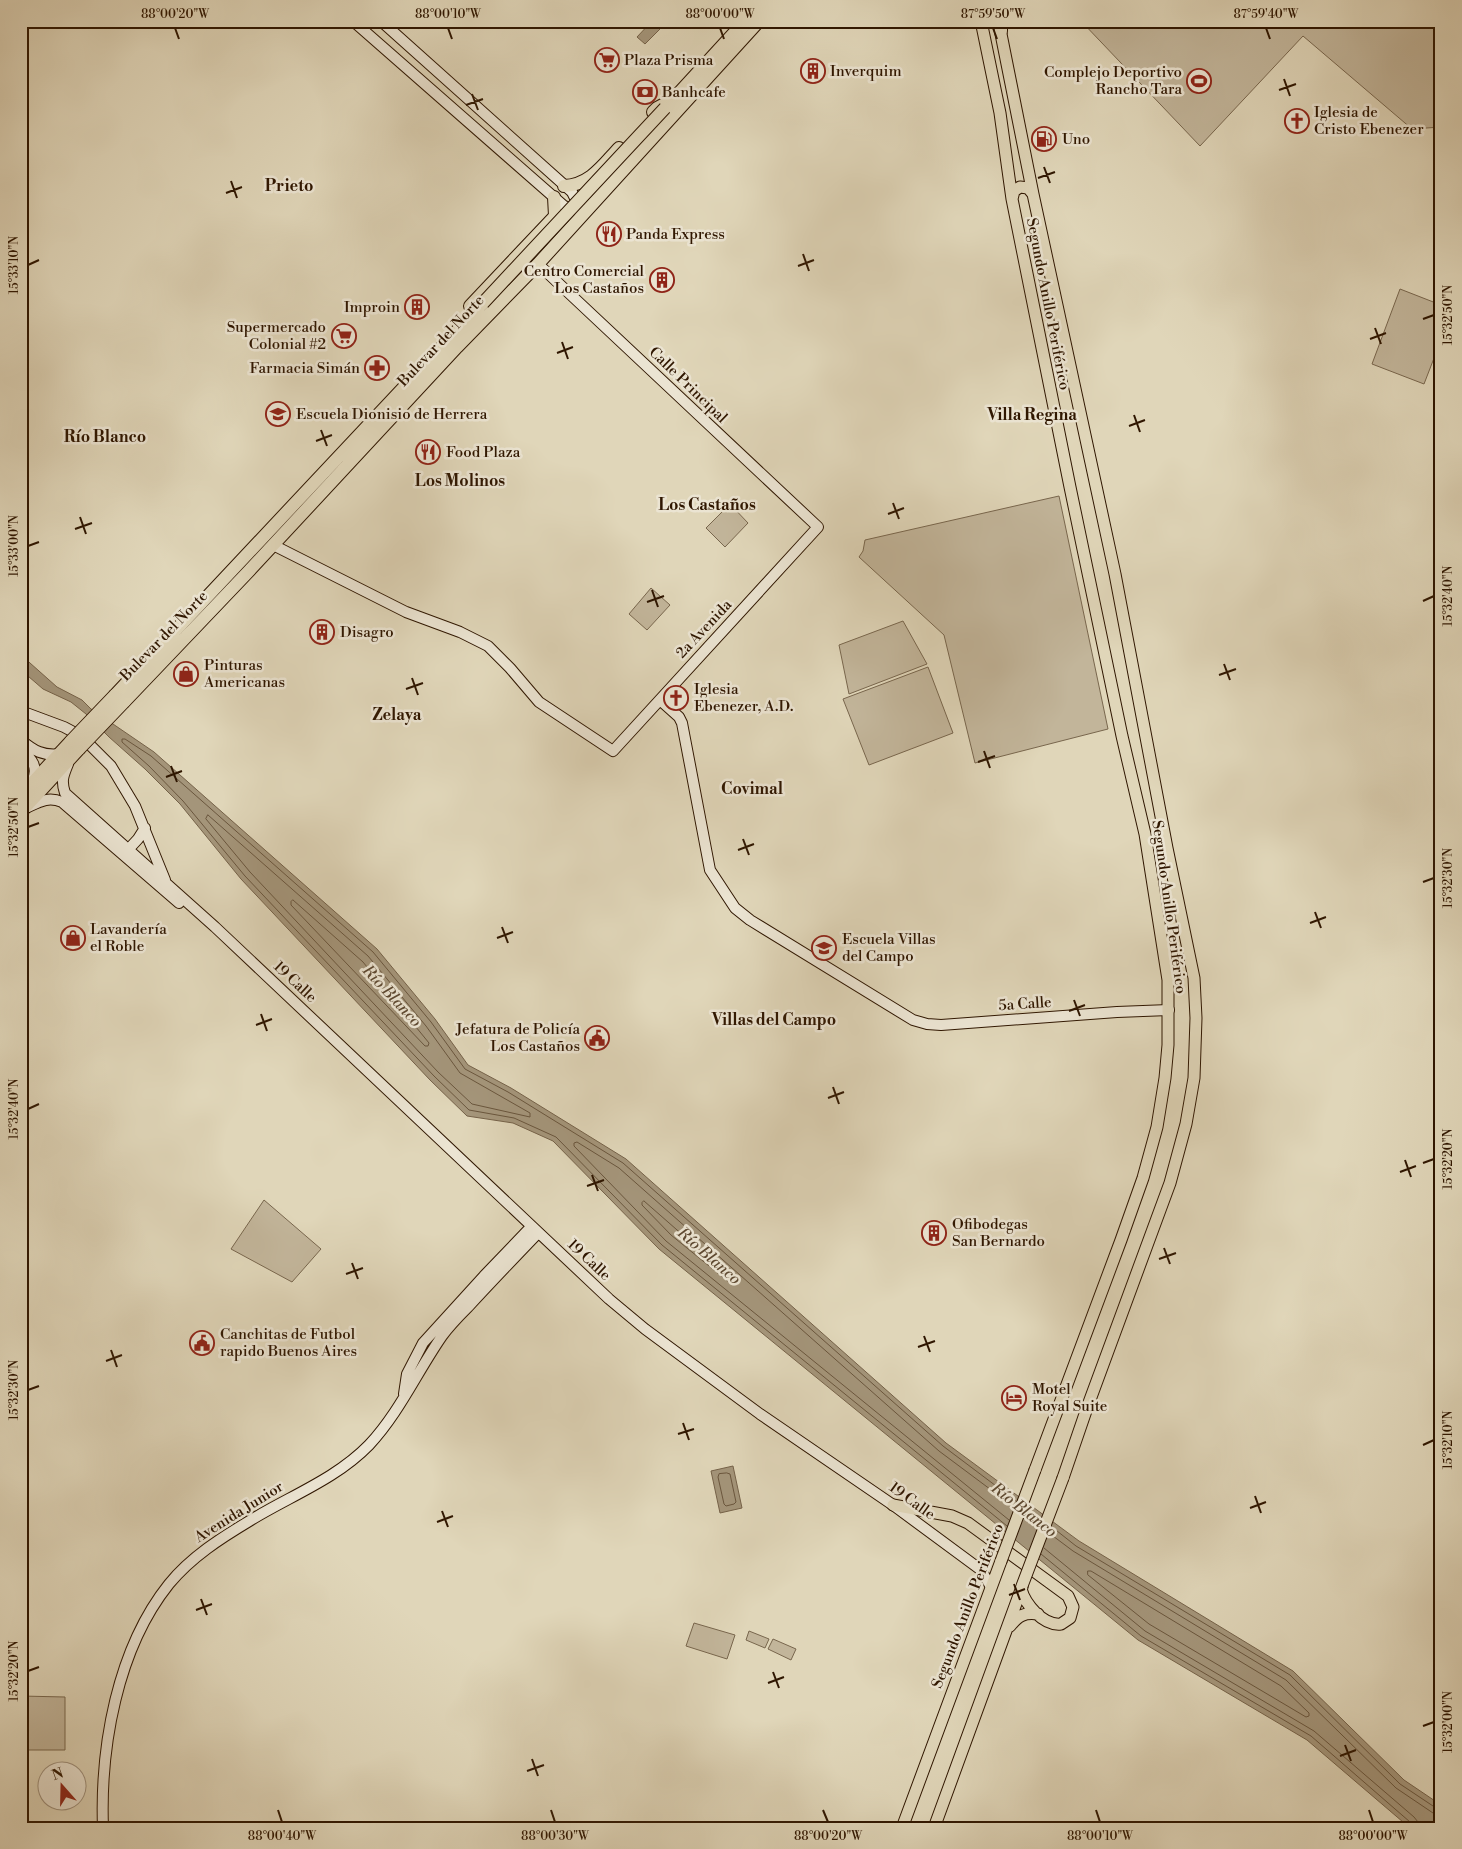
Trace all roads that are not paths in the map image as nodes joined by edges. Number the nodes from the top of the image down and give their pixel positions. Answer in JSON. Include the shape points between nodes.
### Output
{"nodes":[{"id":1,"x":353,"y":21,"type":"edge"},
{"id":2,"x":381,"y":21,"type":"edge"},
{"id":3,"x":745,"y":21,"type":"edge"},
{"id":4,"x":759,"y":21,"type":"edge"},
{"id":5,"x":981,"y":21,"type":"edge"},
{"id":6,"x":1000,"y":24,"type":"edge"},
{"id":7,"x":669,"y":104,"type":"junction"},
{"id":8,"x":664,"y":127,"type":"junction"},
{"id":9,"x":583,"y":182,"type":"junction"},
{"id":10,"x":564,"y":186,"type":"junction"},
{"id":11,"x":1033,"y":194,"type":"junction"},
{"id":12,"x":554,"y":197,"type":"junction"},
{"id":13,"x":593,"y":198,"type":"junction"},
{"id":14,"x":1012,"y":199,"type":"junction"},
{"id":15,"x":581,"y":210,"type":"junction"},
{"id":16,"x":555,"y":216,"type":"junction"},
{"id":17,"x":570,"y":222,"type":"junction"},
{"id":18,"x":538,"y":264,"type":"junction"},
{"id":19,"x":482,"y":321,"type":"junction"},
{"id":20,"x":448,"y":340,"type":"junction"},
{"id":21,"x":818,"y":527,"type":"joint"},
{"id":22,"x":273,"y":545,"type":"junction"},
{"id":23,"x":119,"y":698,"type":"junction"},
{"id":24,"x":660,"y":700,"type":"junction"},
{"id":25,"x":21,"y":711,"type":"edge"},
{"id":26,"x":21,"y":740,"type":"edge"},
{"id":27,"x":21,"y":748,"type":"edge"},
{"id":28,"x":70,"y":751,"type":"junction"},
{"id":29,"x":36,"y":757,"type":"junction"},
{"id":30,"x":30,"y":785,"type":"junction"},
{"id":31,"x":21,"y":795,"type":"edge"},
{"id":32,"x":23,"y":810,"type":"edge"},
{"id":33,"x":145,"y":828,"type":"junction"},
{"id":34,"x":1164,"y":829,"type":"junction"},
{"id":35,"x":1145,"y":834,"type":"junction"},
{"id":36,"x":1167,"y":848,"type":"junction"},
{"id":37,"x":126,"y":852,"type":"junction"},
{"id":38,"x":1148,"y":853,"type":"junction"},
{"id":39,"x":166,"y":883,"type":"junction"},
{"id":40,"x":215,"y":927,"type":"junction"},
{"id":41,"x":1169,"y":1010,"type":"junction"},
{"id":42,"x":535,"y":1230,"type":"junction"},
{"id":43,"x":893,"y":1505,"type":"junction"},
{"id":44,"x":1000,"y":1563,"type":"junction"},
{"id":45,"x":981,"y":1570,"type":"junction"},
{"id":46,"x":991,"y":1587,"type":"junction"},
{"id":47,"x":1022,"y":1587,"type":"junction"},
{"id":48,"x":1038,"y":1614,"type":"junction"},
{"id":49,"x":1006,"y":1631,"type":"junction"},
{"id":50,"x":102,"y":1828,"type":"edge"},
{"id":51,"x":902,"y":1828,"type":"edge"},
{"id":52,"x":934,"y":1828,"type":"edge"}],
"edges":[{"from":1,"to":12,"type":"street"},
{"from":2,"to":10,"type":"street"},
{"from":3,"to":7,"type":"highway","name":"Bulevar del Norte"},
{"from":4,"to":8,"type":"highway","name":"Bulevar del Norte"},
{"from":5,"to":14,"type":"main road","name":"Segundo Anillo Periférico","via":[[1000,113]]},
{"from":6,"to":11,"type":"main road","name":"Segundo Anillo Periférico"},
{"from":7,"to":9,"type":"highway","via":[[657,108],[592,177]]},
{"from":7,"to":20,"type":"highway","name":"Bulevar del Norte","bridge":true},
{"from":8,"to":13,"type":"highway","via":[[659,128]]},
{"from":8,"to":18,"type":"highway","name":"Bulevar del Norte"},
{"from":9,"to":10,"type":"highway"},
{"from":9,"to":13,"type":"highway","via":[[581,194],[585,198]]},
{"from":10,"to":15,"type":"street","via":[[574,195]]},
{"from":11,"to":14,"type":"main road","via":[[1028,188],[1020,187],[1014,191]]},
{"from":11,"to":34,"type":"main road","name":"Segundo Anillo Periférico","via":[[1115,574]]},
{"from":12,"to":15,"type":"street","via":[[564,206]]},
{"from":12,"to":16,"type":"highway"},
{"from":13,"to":15,"type":"highway"},
{"from":14,"to":35,"type":"main road","name":"Segundo Anillo Periférico"},
{"from":15,"to":17,"type":"highway"},
{"from":16,"to":17,"type":"highway","via":[[564,212],[569,215]]},
{"from":16,"to":20,"type":"highway","via":[[456,321]]},
{"from":17,"to":19,"type":"highway"},
{"from":18,"to":19,"type":"highway","name":"Bulevar del Norte"},
{"from":18,"to":21,"type":"street","name":"Calle Principal"},
{"from":19,"to":22,"type":"highway","name":"Bulevar del Norte"},
{"from":20,"to":23,"type":"highway","name":"Bulevar del Norte"},
{"from":21,"to":24,"type":"street","name":"2a Avenida"},
{"from":22,"to":23,"type":"highway","name":"Bulevar del Norte"},
{"from":22,"to":24,"type":"street","name":"2a Avenida","via":[[406,612],[488,646],[539,702],[613,751]]},
{"from":23,"to":28,"type":"highway","name":"Bulevar del Norte","bridge":true},
{"from":24,"to":41,"type":"street","name":"5a Calle","via":[[682,723],[710,870],[735,908],[913,1020],[941,1025]]},
{"from":25,"to":33,"type":"street","via":[[81,736],[111,766]]},
{"from":26,"to":29,"type":"street"},
{"from":27,"to":29,"type":"street"},
{"from":28,"to":29,"type":"street"},
{"from":28,"to":30,"type":"highway","name":"Bulevar del Norte"},
{"from":28,"to":32,"type":"highway","name":"Bulevar del Norte"},
{"from":28,"to":37,"type":"street","name":"19 Calle","via":[[62,777],[65,793]]},
{"from":29,"to":30,"type":"street"},
{"from":30,"to":31,"type":"highway","name":"Bulevar del Norte"},
{"from":32,"to":37,"type":"street","name":"19 Calle","via":[[47,798],[54,798]]},
{"from":33,"to":37,"type":"street"},
{"from":33,"to":39,"type":"street"},
{"from":34,"to":35,"type":"main road","via":[[1156,835]]},
{"from":34,"to":36,"type":"main road","name":"Segundo Anillo Periférico"},
{"from":35,"to":38,"type":"main road","name":"Segundo Anillo Periférico"},
{"from":36,"to":38,"type":"main road","via":[[1156,846]]},
{"from":36,"to":47,"type":"main road","name":"Segundo Anillo Periférico","bridge":true,"via":[[1194,978],[1196,1018],[1186,1124],[1170,1183]]},
{"from":37,"to":39,"type":"street","name":"19 Calle"},
{"from":37,"to":40,"type":"street","name":"19 Calle","via":[[188,910]]},
{"from":38,"to":41,"type":"main road","name":"Segundo Anillo Periférico","via":[[1168,980]]},
{"from":39,"to":40,"type":"street","name":"19 Calle"},
{"from":40,"to":42,"type":"street","name":"19 Calle"},
{"from":41,"to":44,"type":"main road","name":"Segundo Anillo Periférico","bridge":true,"via":[[1166,1078],[1143,1178]]},
{"from":42,"to":43,"type":"street","name":"19 Calle","via":[[645,1329],[760,1414]]},
{"from":42,"to":50,"type":"street","name":"Avenida Junior","via":[[443,1334],[379,1434],[345,1467],[205,1549],[158,1598],[143,1624],[122,1678],[109,1726],[103,1772]]},
{"from":43,"to":45,"type":"street","name":"19 Calle"},
{"from":43,"to":48,"type":"main road","via":[[952,1516],[968,1523],[1072,1601],[1070,1618],[1061,1624],[1050,1623]]},
{"from":44,"to":45,"type":"street"},
{"from":44,"to":46,"type":"main road","name":"Segundo Anillo Periférico"},
{"from":45,"to":46,"type":"street","name":"19 Calle"},
{"from":46,"to":51,"type":"main road","name":"Segundo Anillo Periférico"},
{"from":47,"to":48,"type":"main road","via":[[1025,1600]]},
{"from":47,"to":49,"type":"main road","name":"Segundo Anillo Periférico"},
{"from":48,"to":49,"type":"main road","via":[[1029,1612],[1021,1615]]},
{"from":49,"to":52,"type":"main road","name":"Segundo Anillo Periférico"}]}
